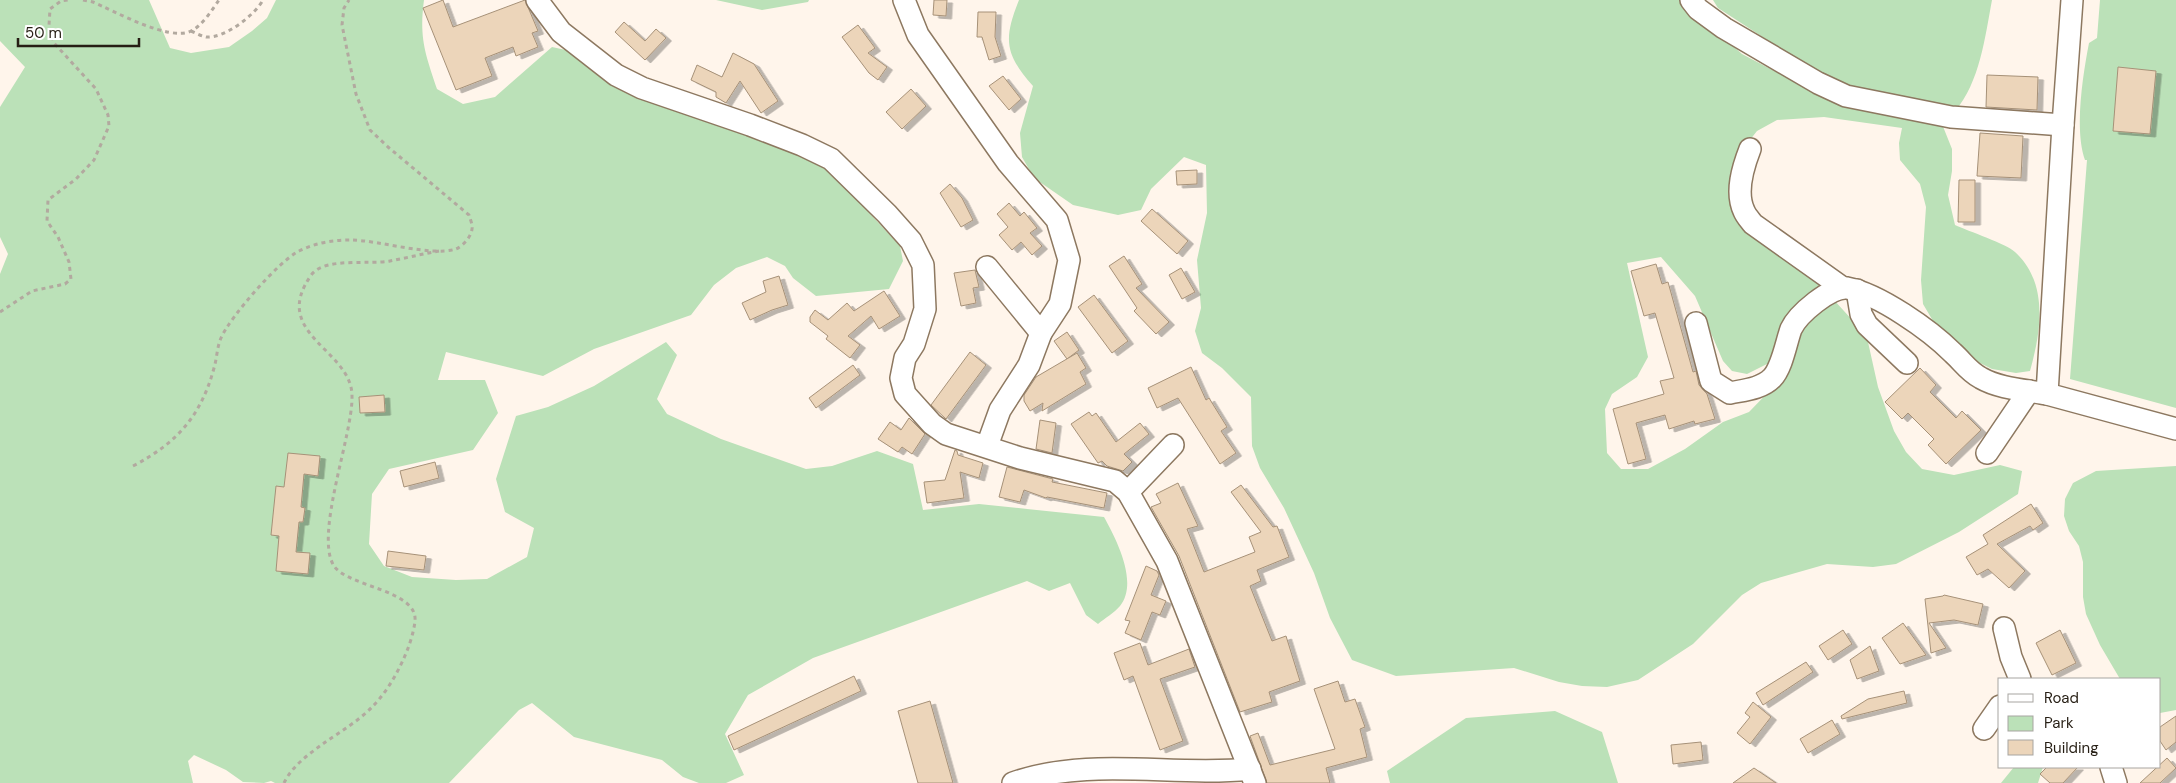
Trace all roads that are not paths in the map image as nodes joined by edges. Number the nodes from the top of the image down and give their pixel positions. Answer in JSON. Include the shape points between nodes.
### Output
{"nodes":[{"id":1,"x":537,"y":0,"type":"edge"},
{"id":2,"x":904,"y":0,"type":"edge"},
{"id":3,"x":1691,"y":0,"type":"edge"},
{"id":4,"x":2072,"y":0,"type":"edge"},
{"id":5,"x":2062,"y":125,"type":"junction"},
{"id":6,"x":1750,"y":149,"type":"dead end"},
{"id":7,"x":987,"y":267,"type":"dead end"},
{"id":8,"x":1850,"y":289,"type":"junction"},
{"id":9,"x":1696,"y":323,"type":"dead end"},
{"id":10,"x":1042,"y":333,"type":"junction"},
{"id":11,"x":1907,"y":363,"type":"dead end"},
{"id":12,"x":2038,"y":392,"type":"junction"},
{"id":13,"x":2176,"y":429,"type":"edge"},
{"id":14,"x":1173,"y":445,"type":"dead end"},
{"id":15,"x":987,"y":446,"type":"junction"},
{"id":16,"x":1987,"y":453,"type":"dead end"},
{"id":17,"x":1128,"y":492,"type":"junction"},
{"id":18,"x":2004,"y":628,"type":"dead end"},
{"id":19,"x":2020,"y":678,"type":"edge"},
{"id":20,"x":1998,"y":709,"type":"edge"},
{"id":21,"x":1984,"y":729,"type":"dead end"},
{"id":22,"x":2111,"y":768,"type":"edge"},
{"id":23,"x":1253,"y":776,"type":"edge"},
{"id":24,"x":1013,"y":783,"type":"edge"},
{"id":25,"x":2116,"y":783,"type":"edge"}],
"edges":[{"from":1,"to":15,"type":"street","via":[[561,32],[616,75],[642,88],[785,138],[831,159],[887,214],[911,241],[923,265],[925,309],[901,378],[905,394],[932,424],[946,434]]},
{"from":2,"to":10,"type":"street","via":[[918,35],[1008,163],[1057,220],[1069,260],[1060,304]]},
{"from":3,"to":5,"type":"street","via":[[1724,28],[1846,96],[1951,117]]},
{"from":4,"to":5,"type":"street"},
{"from":5,"to":12,"type":"street"},
{"from":6,"to":8,"type":"street","via":[[1743,166],[1741,184],[1744,212],[1753,224]]},
{"from":7,"to":10,"type":"street"},
{"from":8,"to":9,"type":"street","via":[[1819,298],[1792,327],[1773,377],[1760,386],[1730,393],[1711,381]]},
{"from":8,"to":11,"type":"street","via":[[1867,325]]},
{"from":8,"to":12,"type":"street","via":[[1909,318],[1984,380]]},
{"from":10,"to":15,"type":"street","via":[[1028,365],[1000,410]]},
{"from":12,"to":13,"type":"street"},
{"from":12,"to":16,"type":"street"},
{"from":14,"to":17,"type":"street"},
{"from":15,"to":17,"type":"street","via":[[1020,458],[1115,481]]},
{"from":17,"to":23,"type":"street","via":[[1167,561]]},
{"from":18,"to":19,"type":"street"},
{"from":20,"to":21,"type":"street"},
{"from":22,"to":25,"type":"street"},
{"from":23,"to":24,"type":"street","via":[[1105,768],[1036,775]]}]}
